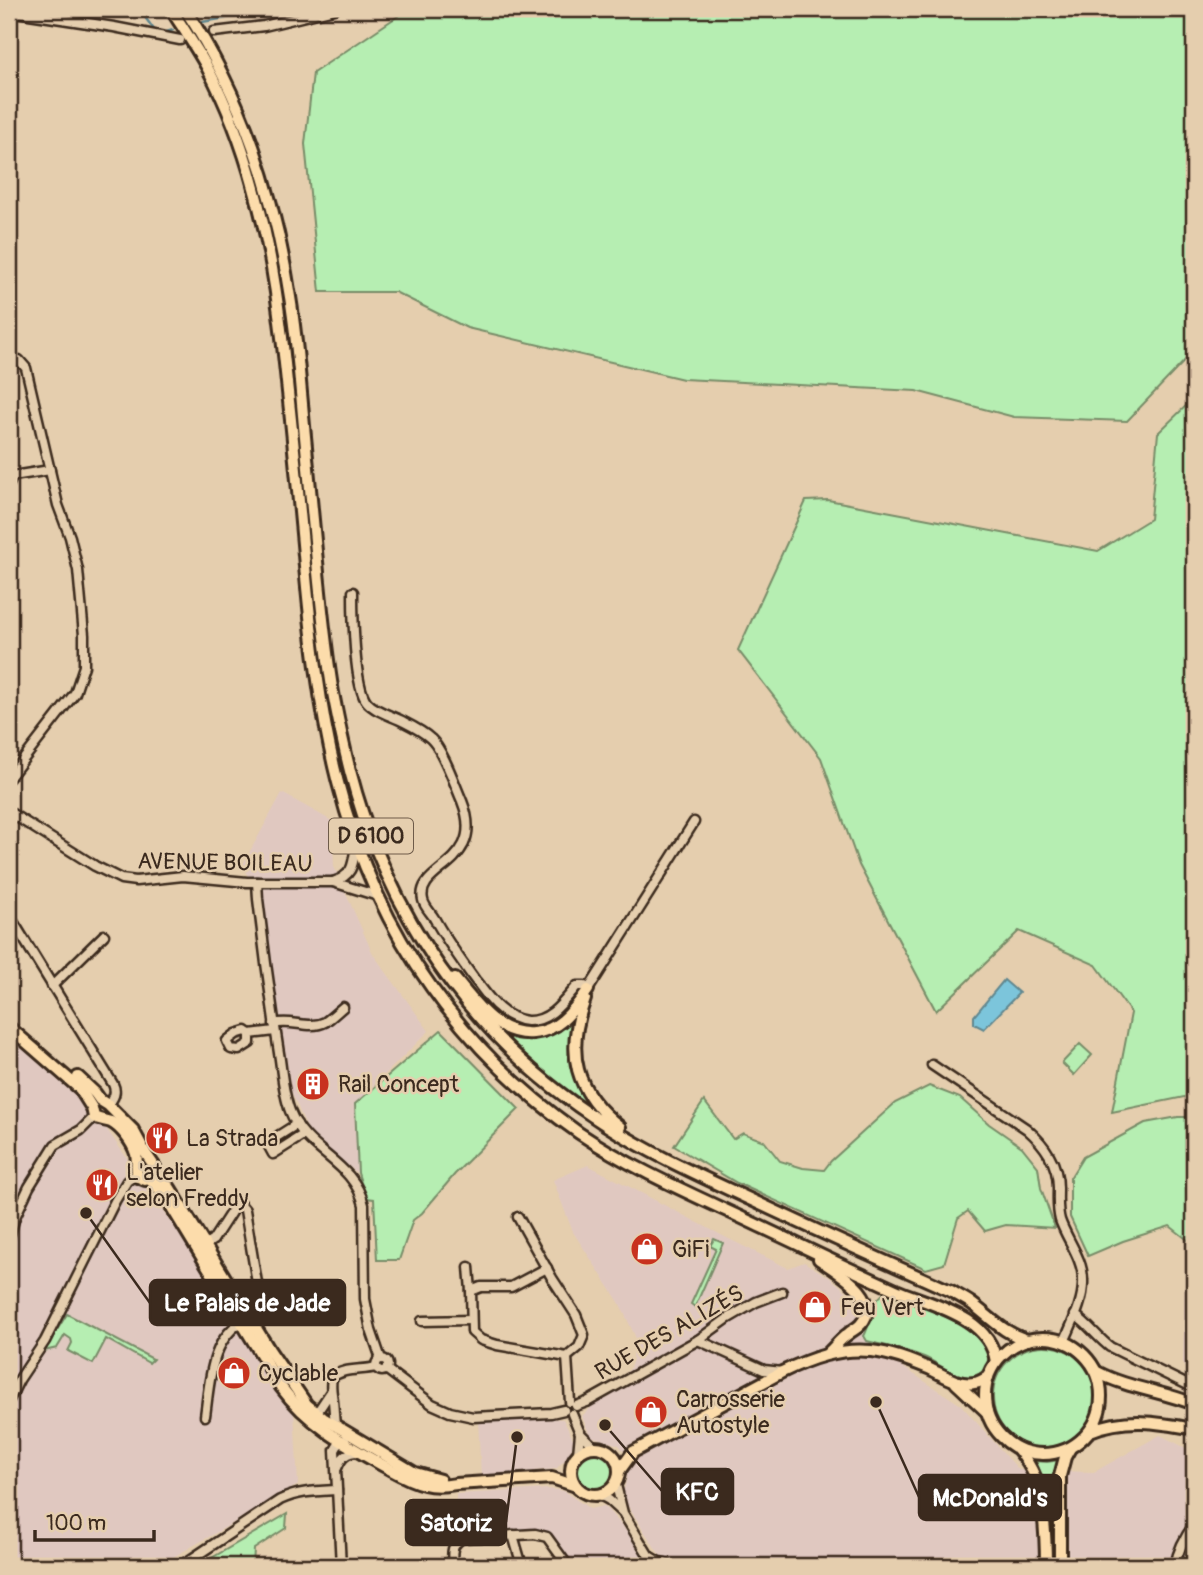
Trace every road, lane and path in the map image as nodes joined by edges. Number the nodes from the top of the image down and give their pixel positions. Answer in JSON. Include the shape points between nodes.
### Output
{"nodes":[{"id":1,"x":171,"y":9,"type":"edge"},
{"id":2,"x":185,"y":9,"type":"edge"},
{"id":3,"x":334,"y":9,"type":"edge"},
{"id":4,"x":9,"y":11,"type":"edge"},
{"id":5,"x":214,"y":32,"type":"dead end"},
{"id":6,"x":180,"y":40,"type":"dead end"},
{"id":7,"x":9,"y":360,"type":"edge"},
{"id":8,"x":50,"y":470,"type":"junction"},
{"id":9,"x":9,"y":484,"type":"edge"},
{"id":10,"x":353,"y":592,"type":"dead end"},
{"id":11,"x":9,"y":778,"type":"edge"},
{"id":12,"x":9,"y":811,"type":"edge"},
{"id":13,"x":694,"y":822,"type":"dead end"},
{"id":14,"x":356,"y":844,"type":"junction"},
{"id":15,"x":257,"y":882,"type":"junction"},
{"id":16,"x":333,"y":882,"type":"junction"},
{"id":17,"x":378,"y":897,"type":"junction"},
{"id":18,"x":9,"y":915,"type":"edge"},
{"id":19,"x":413,"y":925,"type":"junction"},
{"id":20,"x":104,"y":935,"type":"dead end"},
{"id":21,"x":52,"y":986,"type":"junction"},
{"id":22,"x":589,"y":990,"type":"junction"},
{"id":23,"x":343,"y":1007,"type":"dead end"},
{"id":24,"x":9,"y":1018,"type":"edge"},
{"id":25,"x":9,"y":1027,"type":"edge"},
{"id":26,"x":275,"y":1028,"type":"junction"},
{"id":27,"x":250,"y":1034,"type":"dead end"},
{"id":28,"x":932,"y":1065,"type":"dead end"},
{"id":29,"x":99,"y":1107,"type":"junction"},
{"id":30,"x":297,"y":1124,"type":"junction"},
{"id":31,"x":303,"y":1135,"type":"junction"},
{"id":32,"x":650,"y":1150,"type":"junction"},
{"id":33,"x":136,"y":1174,"type":"junction"},
{"id":34,"x":152,"y":1176,"type":"junction"},
{"id":35,"x":518,"y":1217,"type":"dead end"},
{"id":36,"x":9,"y":1238,"type":"edge"},
{"id":37,"x":799,"y":1245,"type":"junction"},
{"id":38,"x":201,"y":1247,"type":"junction"},
{"id":39,"x":469,"y":1267,"type":"dead end"},
{"id":40,"x":547,"y":1268,"type":"junction"},
{"id":41,"x":258,"y":1289,"type":"dead end"},
{"id":42,"x":471,"y":1291,"type":"junction"},
{"id":43,"x":782,"y":1292,"type":"dead end"},
{"id":44,"x":1075,"y":1315,"type":"junction"},
{"id":45,"x":245,"y":1320,"type":"junction"},
{"id":46,"x":471,"y":1320,"type":"junction"},
{"id":47,"x":422,"y":1321,"type":"dead end"},
{"id":48,"x":698,"y":1340,"type":"junction"},
{"id":49,"x":1028,"y":1340,"type":"junction"},
{"id":50,"x":1064,"y":1342,"type":"junction"},
{"id":51,"x":826,"y":1354,"type":"junction"},
{"id":52,"x":567,"y":1357,"type":"junction"},
{"id":53,"x":381,"y":1359,"type":"junction"},
{"id":54,"x":996,"y":1362,"type":"junction"},
{"id":55,"x":376,"y":1367,"type":"junction"},
{"id":56,"x":386,"y":1369,"type":"junction"},
{"id":57,"x":782,"y":1372,"type":"junction"},
{"id":58,"x":1097,"y":1372,"type":"junction"},
{"id":59,"x":988,"y":1377,"type":"junction"},
{"id":60,"x":951,"y":1379,"type":"junction"},
{"id":61,"x":1194,"y":1388,"type":"edge"},
{"id":62,"x":9,"y":1400,"type":"edge"},
{"id":63,"x":1194,"y":1404,"type":"edge"},
{"id":64,"x":570,"y":1408,"type":"junction"},
{"id":65,"x":987,"y":1412,"type":"junction"},
{"id":66,"x":321,"y":1415,"type":"junction"},
{"id":67,"x":205,"y":1416,"type":"dead end"},
{"id":68,"x":1090,"y":1431,"type":"junction"},
{"id":69,"x":1194,"y":1432,"type":"edge"},
{"id":70,"x":580,"y":1433,"type":"junction"},
{"id":71,"x":341,"y":1440,"type":"junction"},
{"id":72,"x":594,"y":1447,"type":"junction"},
{"id":73,"x":1070,"y":1448,"type":"junction"},
{"id":74,"x":1018,"y":1449,"type":"junction"},
{"id":75,"x":610,"y":1452,"type":"junction"},
{"id":76,"x":634,"y":1452,"type":"junction"},
{"id":77,"x":575,"y":1459,"type":"junction"},
{"id":78,"x":620,"y":1470,"type":"junction"},
{"id":79,"x":552,"y":1478,"type":"junction"},
{"id":80,"x":456,"y":1484,"type":"junction"},
{"id":81,"x":616,"y":1485,"type":"junction"},
{"id":82,"x":576,"y":1486,"type":"junction"},
{"id":83,"x":337,"y":1490,"type":"junction"},
{"id":84,"x":600,"y":1496,"type":"junction"},
{"id":85,"x":623,"y":1513,"type":"junction"},
{"id":86,"x":1194,"y":1525,"type":"edge"},
{"id":87,"x":513,"y":1535,"type":"junction"},
{"id":88,"x":654,"y":1565,"type":"edge"},
{"id":89,"x":181,"y":1566,"type":"edge"},
{"id":90,"x":341,"y":1566,"type":"edge"},
{"id":91,"x":453,"y":1566,"type":"edge"},
{"id":92,"x":522,"y":1566,"type":"edge"},
{"id":93,"x":568,"y":1566,"type":"edge"},
{"id":94,"x":671,"y":1566,"type":"edge"},
{"id":95,"x":1046,"y":1566,"type":"edge"},
{"id":96,"x":1060,"y":1566,"type":"edge"},
{"id":97,"x":1175,"y":1566,"type":"edge"}],
"edges":[{"from":1,"to":14,"type":"main road","number":"D 6100","via":[[225,106],[265,229],[281,320],[318,685],[334,768]]},
{"from":2,"to":19,"type":"main road","number":"D 6100","via":[[242,114],[275,219],[290,297],[333,691],[364,818]]},
{"from":3,"to":5,"type":"street","via":[[264,26]]},
{"from":4,"to":6,"type":"street"},
{"from":7,"to":8,"type":"street","via":[[19,360],[26,368]]},
{"from":8,"to":9,"type":"street","via":[[13,476]]},
{"from":8,"to":11,"type":"street","via":[[78,570],[85,666],[75,693]]},
{"from":10,"to":22,"type":"street","via":[[355,648],[366,701],[432,739],[463,804],[466,842],[424,888],[423,899],[450,945],[493,1003],[514,1018],[541,1019],[554,1013],[578,986]]},
{"from":12,"to":15,"type":"street","name":"AVENUE BOILEAU","via":[[121,879],[183,876]]},
{"from":13,"to":22,"type":"street"},
{"from":14,"to":16,"type":"street","name":"AVENUE BOILEAU","via":[[352,868]]},
{"from":14,"to":17,"type":"main road","number":"D 6100"},
{"from":15,"to":16,"type":"street","name":"AVENUE BOILEAU"},
{"from":15,"to":26,"type":"street"},
{"from":16,"to":17,"type":"street","name":"AVENUE BOILEAU"},
{"from":17,"to":37,"type":"main road","number":"D 6100","via":[[432,989],[472,1039],[527,1091],[627,1161]]},
{"from":18,"to":21,"type":"street"},
{"from":19,"to":22,"type":"main road","via":[[499,1026],[527,1033],[553,1028]]},
{"from":19,"to":32,"type":"main road","number":"D 6100","via":[[461,998],[510,1050],[583,1110]]},
{"from":20,"to":21,"type":"street"},
{"from":21,"to":29,"type":"street","via":[[113,1084],[115,1093]]},
{"from":22,"to":32,"type":"main road","via":[[574,1044],[581,1079],[600,1109]]},
{"from":23,"to":26,"type":"street","via":[[324,1023],[284,1021]]},
{"from":24,"to":29,"type":"main road","via":[[87,1085]]},
{"from":25,"to":29,"type":"main road"},
{"from":26,"to":27,"type":"street"},
{"from":26,"to":30,"type":"street","via":[[289,1110]]},
{"from":28,"to":44,"type":"street","via":[[1027,1129],[1050,1156],[1057,1170],[1061,1222],[1084,1278]]},
{"from":29,"to":33,"type":"main road","via":[[98,1119],[116,1126],[136,1155]]},
{"from":29,"to":34,"type":"main road","via":[[133,1130],[155,1167]]},
{"from":29,"to":36,"type":"street","via":[[81,1130],[55,1145],[29,1187]]},
{"from":30,"to":31,"type":"street"},
{"from":30,"to":31,"type":"street","via":[[267,1143],[273,1154]]},
{"from":31,"to":53,"type":"street","via":[[347,1172],[361,1194],[365,1300]]},
{"from":32,"to":49,"type":"main road","number":"D 6100","via":[[951,1291],[1004,1330]]},
{"from":33,"to":34,"type":"main road","via":[[142,1179]]},
{"from":33,"to":62,"type":"street","via":[[119,1195],[50,1331]]},
{"from":34,"to":38,"type":"main road"},
{"from":35,"to":40,"type":"street"},
{"from":37,"to":51,"type":"main road","via":[[845,1278],[865,1296],[867,1304],[859,1327]]},
{"from":37,"to":54,"type":"main road","number":"D 6100","via":[[958,1315],[984,1336]]},
{"from":38,"to":41,"type":"street","via":[[213,1240],[234,1206],[240,1204],[245,1210]]},
{"from":38,"to":45,"type":"main road"},
{"from":39,"to":42,"type":"street"},
{"from":40,"to":42,"type":"street","via":[[512,1287]]},
{"from":40,"to":52,"type":"street","via":[[584,1335]]},
{"from":42,"to":46,"type":"street"},
{"from":43,"to":48,"type":"street","name":"RUE DES ALIZÉS","via":[[756,1302]]},
{"from":44,"to":50,"type":"street"},
{"from":44,"to":61,"type":"street","via":[[1110,1347]]},
{"from":45,"to":66,"type":"main road","via":[[307,1405]]},
{"from":45,"to":66,"type":"main road","via":[[295,1406]]},
{"from":45,"to":67,"type":"street","via":[[231,1330],[216,1352]]},
{"from":46,"to":47,"type":"street"},
{"from":46,"to":52,"type":"street","via":[[472,1332],[481,1340]]},
{"from":48,"to":57,"type":"street","via":[[764,1370]]},
{"from":48,"to":64,"type":"street","name":"RUE DES ALIZÉS"},
{"from":49,"to":50,"type":"main road"},
{"from":49,"to":54,"type":"main road","via":[[1010,1348]]},
{"from":50,"to":58,"type":"main road","via":[[1088,1359]]},
{"from":51,"to":57,"type":"main road"},
{"from":51,"to":60,"type":"main road","via":[[857,1350],[897,1356]]},
{"from":52,"to":64,"type":"street"},
{"from":53,"to":55,"type":"street"},
{"from":53,"to":56,"type":"street","via":[[388,1363]]},
{"from":54,"to":59,"type":"main road"},
{"from":55,"to":56,"type":"street"},
{"from":55,"to":66,"type":"street","via":[[339,1371],[332,1378]]},
{"from":56,"to":64,"type":"street","name":"RUE DES ALIZÉS","via":[[432,1404],[473,1417]]},
{"from":57,"to":76,"type":"main road"},
{"from":58,"to":63,"type":"main road"},
{"from":58,"to":68,"type":"main road","via":[[1101,1403]]},
{"from":59,"to":60,"type":"main road","via":[[974,1383]]},
{"from":59,"to":65,"type":"main road"},
{"from":60,"to":65,"type":"main road"},
{"from":64,"to":70,"type":"street"},
{"from":65,"to":74,"type":"main road","via":[[1002,1437]]},
{"from":66,"to":71,"type":"main road"},
{"from":66,"to":71,"type":"street"},
{"from":68,"to":69,"type":"main road","via":[[1124,1422],[1173,1425]]},
{"from":68,"to":73,"type":"main road"},
{"from":70,"to":72,"type":"street"},
{"from":70,"to":77,"type":"street"},
{"from":71,"to":80,"type":"main road","via":[[425,1477]]},
{"from":71,"to":80,"type":"main road","via":[[408,1479],[422,1484]]},
{"from":71,"to":83,"type":"street"},
{"from":72,"to":75,"type":"main road"},
{"from":72,"to":77,"type":"main road"},
{"from":73,"to":74,"type":"main road","via":[[1050,1454]]},
{"from":73,"to":96,"type":"main road","via":[[1060,1476]]},
{"from":74,"to":95,"type":"main road","via":[[1036,1480]]},
{"from":75,"to":76,"type":"main road"},
{"from":75,"to":78,"type":"main road"},
{"from":76,"to":78,"type":"main road"},
{"from":77,"to":79,"type":"main road"},
{"from":77,"to":82,"type":"main road","via":[[571,1472]]},
{"from":78,"to":81,"type":"main road"},
{"from":79,"to":80,"type":"main road"},
{"from":79,"to":82,"type":"main road"},
{"from":81,"to":84,"type":"main road"},
{"from":81,"to":85,"type":"street"},
{"from":82,"to":84,"type":"main road"},
{"from":83,"to":89,"type":"street","via":[[290,1495]]},
{"from":83,"to":90,"type":"street"},
{"from":84,"to":85,"type":"street"},
{"from":85,"to":88,"type":"street"},
{"from":86,"to":97,"type":"street"},
{"from":87,"to":91,"type":"street","via":[[463,1538],[452,1550]]},
{"from":87,"to":92,"type":"street"},
{"from":87,"to":93,"type":"street","via":[[542,1534]]},
{"from":88,"to":94,"type":"street"}]}
